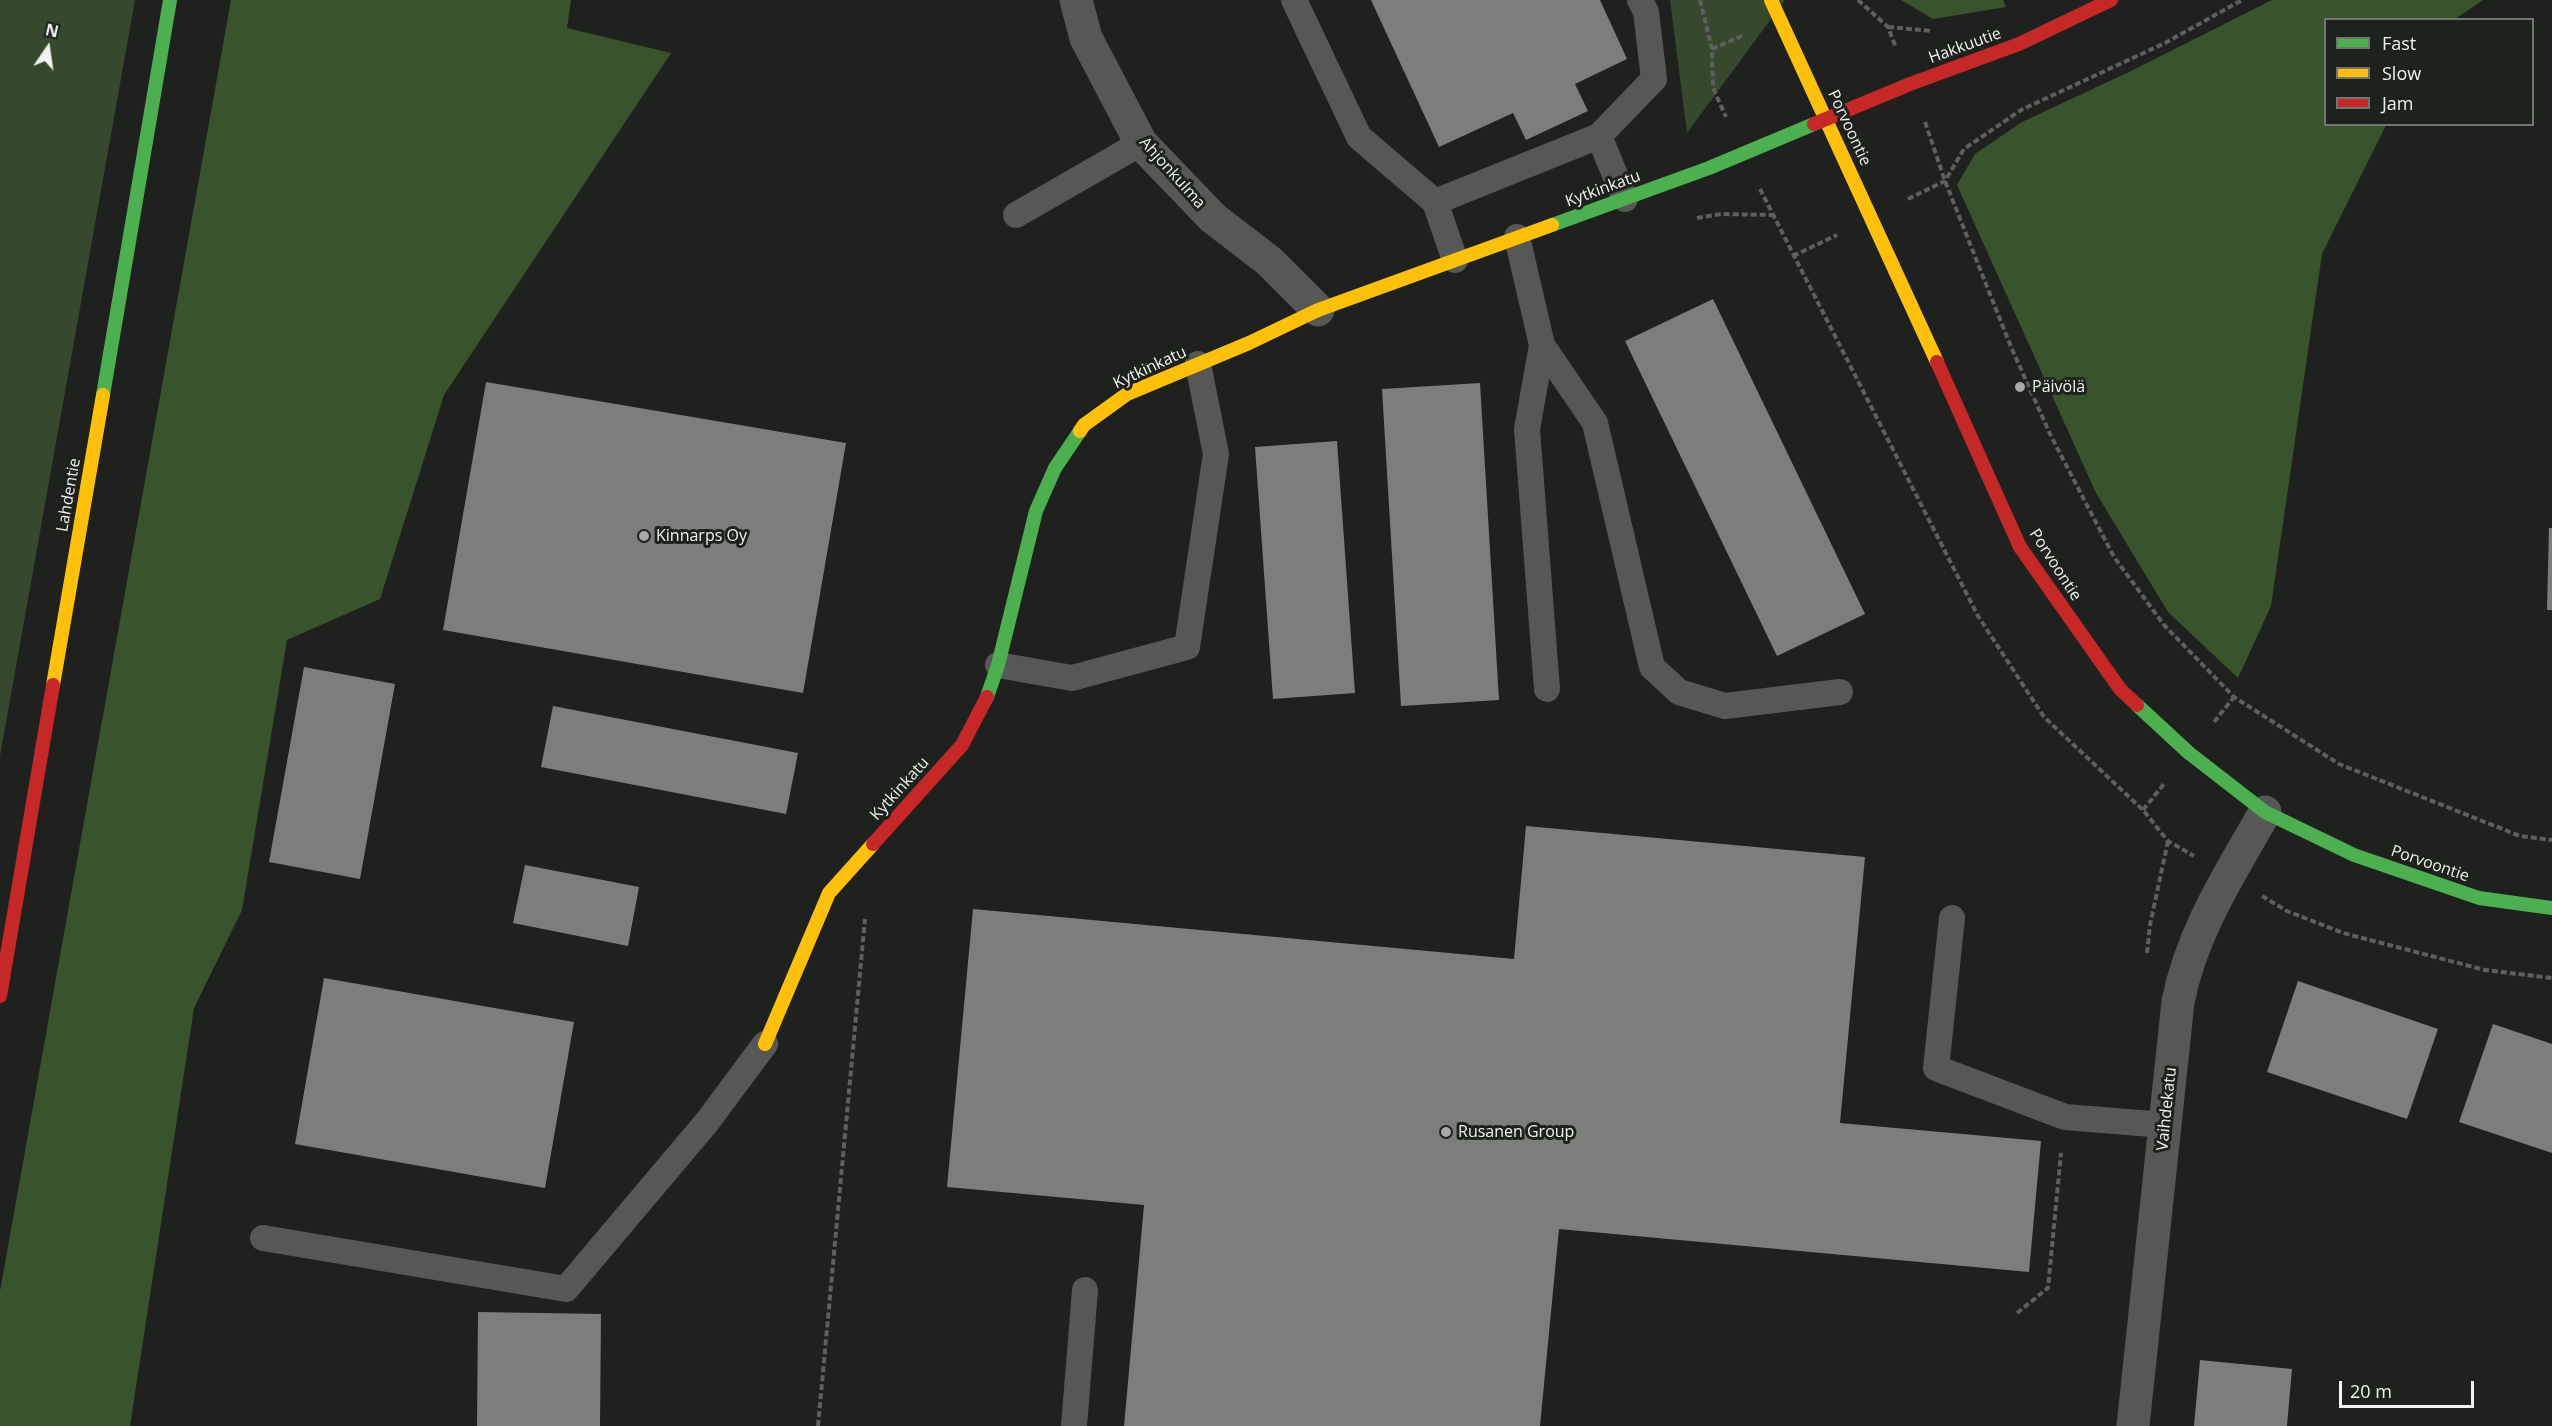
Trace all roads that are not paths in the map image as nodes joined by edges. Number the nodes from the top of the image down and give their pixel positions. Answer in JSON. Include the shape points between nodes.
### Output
{"nodes":[{"id":1,"x":170,"y":0,"type":"edge"},
{"id":2,"x":1076,"y":0,"type":"edge"},
{"id":3,"x":1294,"y":0,"type":"edge"},
{"id":4,"x":1640,"y":0,"type":"edge"},
{"id":5,"x":1771,"y":0,"type":"edge"},
{"id":6,"x":2097,"y":3,"type":"edge"},
{"id":7,"x":1827,"y":119,"type":"junction"},
{"id":8,"x":1599,"y":136,"type":"junction"},
{"id":9,"x":1141,"y":143,"type":"junction"},
{"id":10,"x":1625,"y":199,"type":"junction"},
{"id":11,"x":1435,"y":202,"type":"junction"},
{"id":12,"x":1016,"y":215,"type":"dead end"},
{"id":13,"x":1517,"y":237,"type":"junction"},
{"id":14,"x":1455,"y":260,"type":"junction"},
{"id":15,"x":1318,"y":310,"type":"junction"},
{"id":16,"x":1542,"y":345,"type":"junction"},
{"id":17,"x":1198,"y":364,"type":"junction"},
{"id":18,"x":998,"y":665,"type":"junction"},
{"id":19,"x":1546,"y":689,"type":"dead end"},
{"id":20,"x":1840,"y":692,"type":"dead end"},
{"id":21,"x":2265,"y":812,"type":"junction"},
{"id":22,"x":2552,"y":908,"type":"edge"},
{"id":23,"x":1952,"y":918,"type":"dead end"},
{"id":24,"x":0,"y":996,"type":"edge"},
{"id":25,"x":765,"y":1044,"type":"joint"},
{"id":26,"x":2165,"y":1125,"type":"junction"},
{"id":27,"x":263,"y":1238,"type":"dead end"},
{"id":28,"x":1085,"y":1290,"type":"dead end"},
{"id":29,"x":1074,"y":1426,"type":"edge"},
{"id":30,"x":2133,"y":1426,"type":"edge"}],
"edges":[{"from":1,"to":24,"type":"street","name":"Lahdentie"},
{"from":2,"to":9,"type":"street","name":"Ahjonkulma","via":[[1086,38]]},
{"from":3,"to":11,"type":"lane","via":[[1359,138]]},
{"from":4,"to":8,"type":"lane","via":[[1646,12],[1654,79]]},
{"from":5,"to":7,"type":"street","name":"Porvoontie"},
{"from":6,"to":7,"type":"street","name":"Hakkuutie","via":[[2019,44]]},
{"from":7,"to":10,"type":"street","name":"Kytkinkatu"},
{"from":7,"to":21,"type":"street","name":"Porvoontie","via":[[2020,547],[2120,689],[2189,753]]},
{"from":8,"to":10,"type":"lane"},
{"from":8,"to":11,"type":"lane"},
{"from":9,"to":12,"type":"lane"},
{"from":9,"to":15,"type":"street","name":"Ahjonkulma","via":[[1213,218],[1269,261]]},
{"from":10,"to":13,"type":"street","name":"Kytkinkatu"},
{"from":11,"to":14,"type":"lane"},
{"from":13,"to":14,"type":"street","name":"Kytkinkatu"},
{"from":13,"to":16,"type":"lane"},
{"from":14,"to":15,"type":"street","name":"Kytkinkatu"},
{"from":15,"to":17,"type":"street","name":"Kytkinkatu"},
{"from":16,"to":19,"type":"lane","via":[[1527,429]]},
{"from":16,"to":20,"type":"lane","via":[[1595,423],[1652,668],[1679,692],[1725,706]]},
{"from":17,"to":18,"type":"street","name":"Kytkinkatu","via":[[1127,394],[1084,425],[1055,468],[1036,511]]},
{"from":17,"to":18,"type":"lane","via":[[1216,454],[1187,647],[1072,678]]},
{"from":18,"to":25,"type":"street","name":"Kytkinkatu","via":[[984,705],[962,745],[828,893]]},
{"from":21,"to":22,"type":"street","name":"Porvoontie","via":[[2354,855],[2479,898]]},
{"from":21,"to":26,"type":"street","name":"Vaihdekatu","via":[[2215,900],[2184,968]]},
{"from":23,"to":26,"type":"lane","via":[[1936,1068],[2065,1117]]},
{"from":25,"to":27,"type":"lane","via":[[707,1122],[566,1288]]},
{"from":26,"to":30,"type":"street","name":"Vaihdekatu"},
{"from":28,"to":29,"type":"lane"}]}
